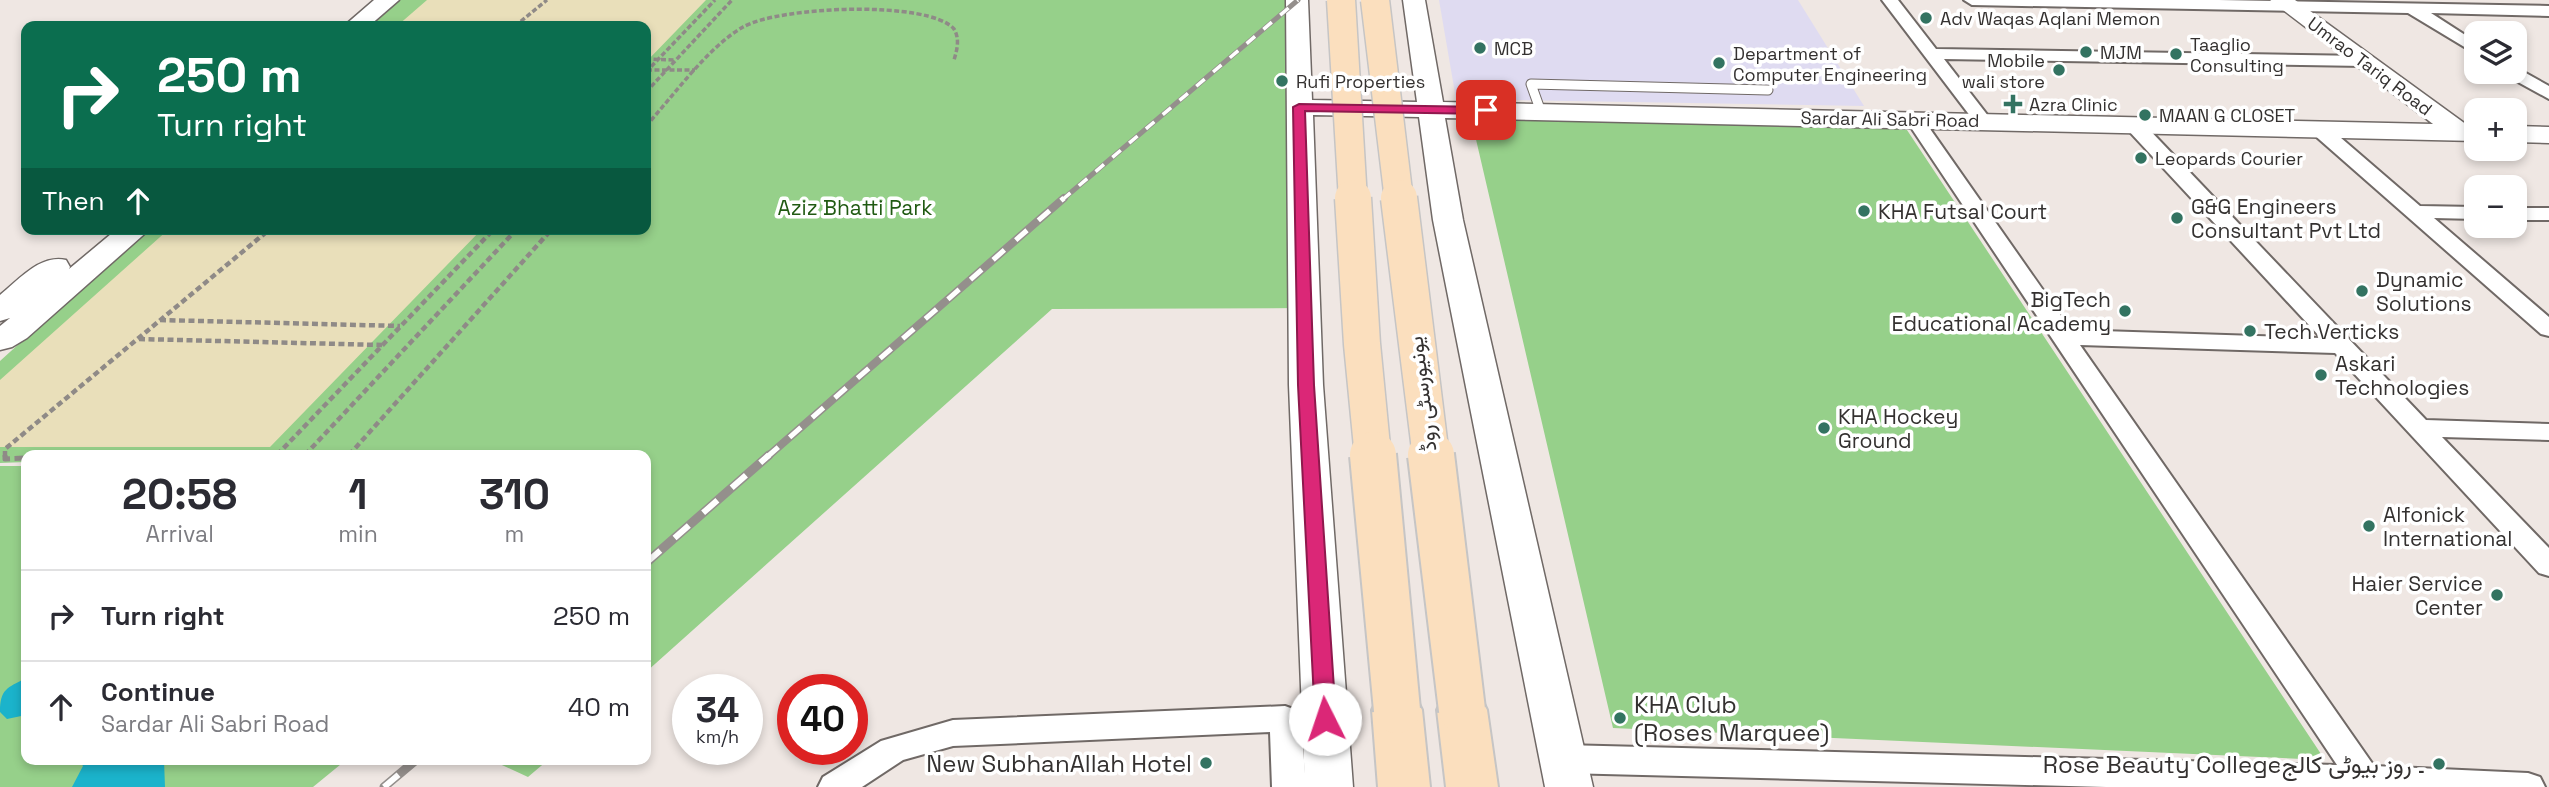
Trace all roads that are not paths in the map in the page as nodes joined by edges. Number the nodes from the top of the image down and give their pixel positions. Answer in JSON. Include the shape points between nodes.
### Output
{"nodes":[{"id":1,"x":388,"y":0,"type":"edge"},
{"id":2,"x":407,"y":0,"type":"edge"},
{"id":3,"x":1297,"y":0,"type":"edge"},
{"id":4,"x":1341,"y":0,"type":"edge"},
{"id":5,"x":1375,"y":0,"type":"edge"},
{"id":6,"x":1414,"y":0,"type":"edge"},
{"id":7,"x":1890,"y":0,"type":"edge"},
{"id":8,"x":1972,"y":0,"type":"edge"},
{"id":9,"x":2530,"y":0,"type":"edge"},
{"id":10,"x":2286,"y":3,"type":"edge"},
{"id":11,"x":2405,"y":4,"type":"edge"},
{"id":12,"x":2549,"y":11,"type":"edge"},
{"id":13,"x":361,"y":21,"type":"edge"},
{"id":14,"x":381,"y":21,"type":"edge"},
{"id":15,"x":2464,"y":41,"type":"edge"},
{"id":16,"x":1931,"y":54,"type":"junction"},
{"id":17,"x":2364,"y":61,"type":"junction"},
{"id":18,"x":2527,"y":81,"type":"edge"},
{"id":19,"x":1768,"y":89,"type":"dead end"},
{"id":20,"x":2549,"y":94,"type":"edge"},
{"id":21,"x":1299,"y":107,"type":"junction"},
{"id":22,"x":1431,"y":109,"type":"junction"},
{"id":23,"x":1541,"y":112,"type":"junction"},
{"id":24,"x":1915,"y":120,"type":"junction"},
{"id":25,"x":1983,"y":121,"type":"junction"},
{"id":26,"x":2134,"y":125,"type":"junction"},
{"id":27,"x":2319,"y":129,"type":"junction"},
{"id":28,"x":2464,"y":130,"type":"edge"},
{"id":29,"x":2464,"y":133,"type":"edge"},
{"id":30,"x":2527,"y":134,"type":"edge"},
{"id":31,"x":2549,"y":135,"type":"edge"},
{"id":32,"x":2414,"y":212,"type":"junction"},
{"id":33,"x":2464,"y":213,"type":"edge"},
{"id":34,"x":2527,"y":214,"type":"edge"},
{"id":35,"x":2549,"y":215,"type":"edge"},
{"id":36,"x":95,"y":235,"type":"edge"},
{"id":37,"x":128,"y":235,"type":"edge"},
{"id":38,"x":2518,"y":303,"type":"junction"},
{"id":39,"x":2549,"y":303,"type":"edge"},
{"id":40,"x":0,"y":311,"type":"edge"},
{"id":41,"x":2549,"y":329,"type":"edge"},
{"id":42,"x":2063,"y":337,"type":"junction"},
{"id":43,"x":0,"y":340,"type":"edge"},
{"id":44,"x":2342,"y":346,"type":"junction"},
{"id":45,"x":2419,"y":428,"type":"junction"},
{"id":46,"x":2549,"y":432,"type":"edge"},
{"id":47,"x":2549,"y":566,"type":"edge"},
{"id":48,"x":1285,"y":719,"type":"junction"},
{"id":49,"x":1325,"y":719,"type":"junction"},
{"id":50,"x":1567,"y":773,"type":"edge"},
{"id":51,"x":2365,"y":780,"type":"junction"},
{"id":52,"x":835,"y":787,"type":"edge"},
{"id":53,"x":1289,"y":787,"type":"edge"},
{"id":54,"x":1329,"y":787,"type":"edge"},
{"id":55,"x":1404,"y":787,"type":"edge"},
{"id":56,"x":1472,"y":787,"type":"edge"},
{"id":57,"x":2528,"y":787,"type":"edge"}],
"edges":[{"from":1,"to":13,"type":"street"},
{"from":2,"to":14,"type":"street"},
{"from":3,"to":21,"type":"street"},
{"from":4,"to":55,"type":"main road","bridge":true,"via":[[1362,344]]},
{"from":5,"to":56,"type":"main road","name":"یونیورسٹی روڈ","bridge":true},
{"from":6,"to":22,"type":"street"},
{"from":7,"to":16,"type":"street"},
{"from":8,"to":10,"type":"street"},
{"from":9,"to":12,"type":"street"},
{"from":10,"to":11,"type":"street"},
{"from":10,"to":17,"type":"street","name":"Umrao Tariq Road"},
{"from":11,"to":12,"type":"street"},
{"from":11,"to":15,"type":"street"},
{"from":16,"to":17,"type":"street"},
{"from":16,"to":25,"type":"street"},
{"from":17,"to":28,"type":"street","name":"Umrao Tariq Road"},
{"from":18,"to":20,"type":"street"},
{"from":19,"to":23,"type":"lane","via":[[1531,84]]},
{"from":21,"to":22,"type":"street","name":"Sardar Ali Sabri Road"},
{"from":21,"to":49,"type":"street","via":[[1306,385]]},
{"from":22,"to":23,"type":"street","name":"Sardar Ali Sabri Road"},
{"from":22,"to":50,"type":"street","via":[[1448,220]]},
{"from":23,"to":24,"type":"street","name":"Sardar Ali Sabri Road"},
{"from":24,"to":25,"type":"street","name":"Sardar Ali Sabri Road"},
{"from":24,"to":42,"type":"street"},
{"from":25,"to":26,"type":"street","name":"Sardar Ali Sabri Road"},
{"from":26,"to":27,"type":"street","name":"Sardar Ali Sabri Road"},
{"from":26,"to":44,"type":"street"},
{"from":27,"to":29,"type":"street","name":"Sardar Ali Sabri Road"},
{"from":27,"to":32,"type":"street"},
{"from":30,"to":31,"type":"street"},
{"from":32,"to":33,"type":"street"},
{"from":32,"to":38,"type":"street"},
{"from":34,"to":35,"type":"street"},
{"from":36,"to":40,"type":"street"},
{"from":37,"to":43,"type":"street"},
{"from":38,"to":39,"type":"street"},
{"from":38,"to":41,"type":"street"},
{"from":42,"to":44,"type":"street"},
{"from":42,"to":51,"type":"street"},
{"from":44,"to":45,"type":"street"},
{"from":45,"to":46,"type":"street"},
{"from":45,"to":47,"type":"street"},
{"from":48,"to":49,"type":"street"},
{"from":48,"to":52,"type":"street","via":[[953,733],[893,750]]},
{"from":48,"to":53,"type":"street"},
{"from":49,"to":54,"type":"street"},
{"from":50,"to":51,"type":"street"},
{"from":51,"to":57,"type":"street"}]}
